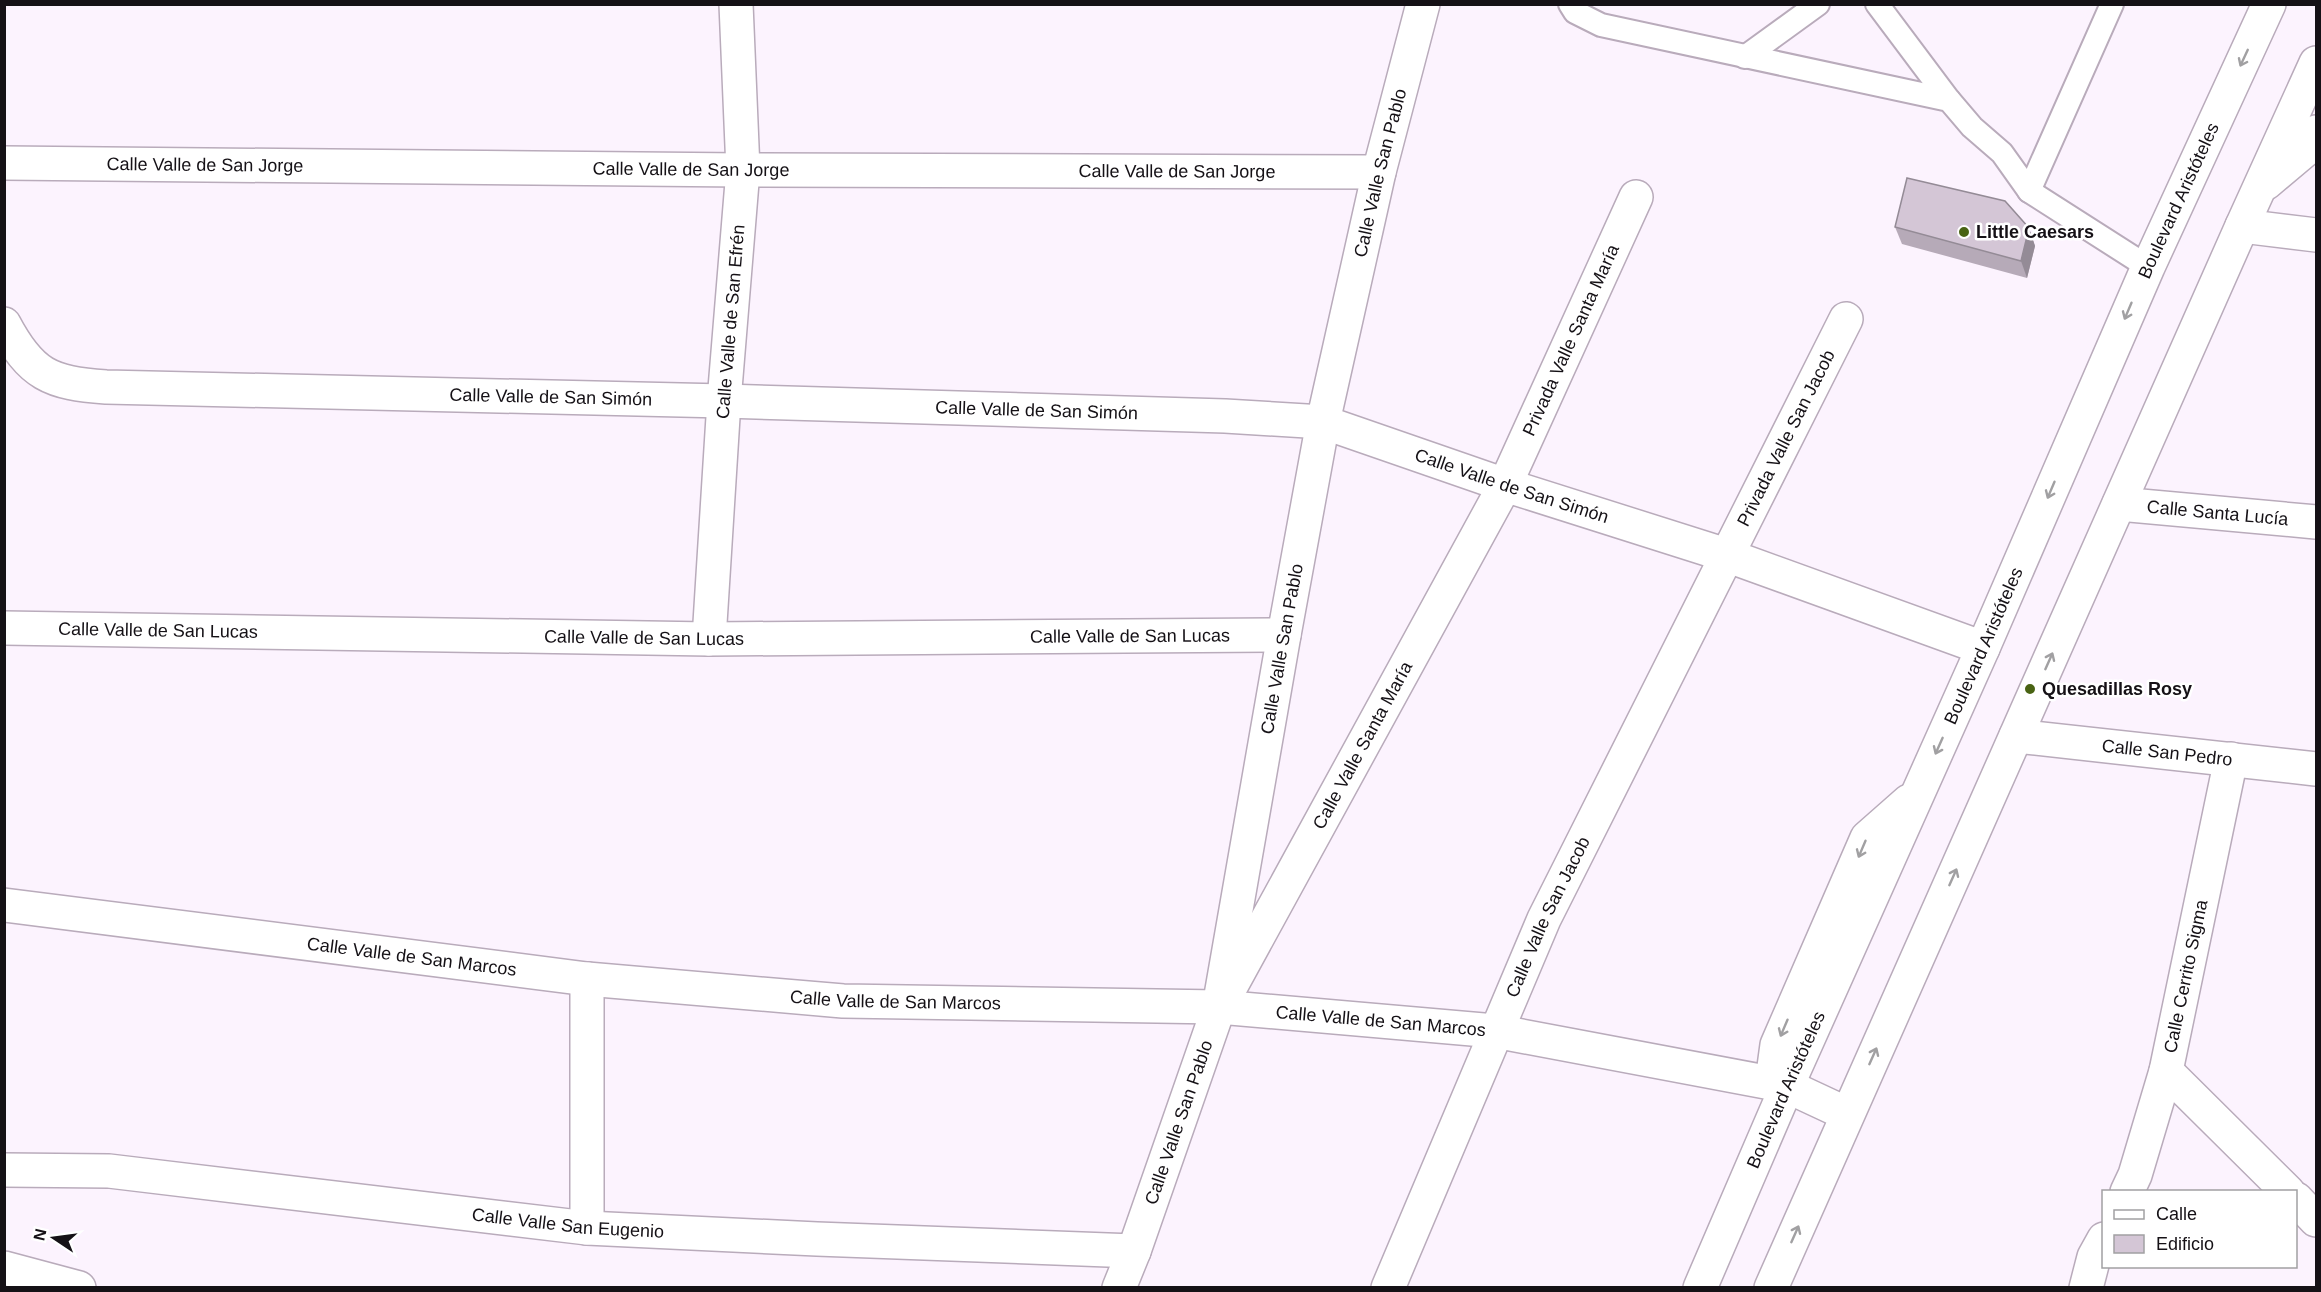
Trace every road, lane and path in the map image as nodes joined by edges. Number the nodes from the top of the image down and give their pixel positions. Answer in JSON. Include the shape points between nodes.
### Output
{"nodes":[{"id":1,"x":736,"y":4,"type":"edge"},
{"id":2,"x":1423,"y":4,"type":"edge"},
{"id":3,"x":1570,"y":4,"type":"edge"},
{"id":4,"x":1818,"y":4,"type":"edge"},
{"id":5,"x":1877,"y":4,"type":"edge"},
{"id":6,"x":2112,"y":4,"type":"edge"},
{"id":7,"x":2269,"y":4,"type":"edge"},
{"id":8,"x":1745,"y":57,"type":"junction"},
{"id":9,"x":2316,"y":63,"type":"edge"},
{"id":10,"x":1949,"y":100,"type":"junction"},
{"id":11,"x":2316,"y":132,"type":"edge"},
{"id":12,"x":4,"y":162,"type":"edge"},
{"id":13,"x":743,"y":170,"type":"junction"},
{"id":14,"x":1379,"y":172,"type":"junction"},
{"id":15,"x":2260,"y":188,"type":"junction"},
{"id":16,"x":2029,"y":191,"type":"junction"},
{"id":17,"x":1636,"y":197,"type":"dead end"},
{"id":18,"x":2242,"y":226,"type":"junction"},
{"id":19,"x":2316,"y":235,"type":"edge"},
{"id":20,"x":2148,"y":267,"type":"junction"},
{"id":21,"x":1846,"y":319,"type":"dead end"},
{"id":22,"x":4,"y":324,"type":"edge"},
{"id":23,"x":724,"y":401,"type":"junction"},
{"id":24,"x":1323,"y":422,"type":"junction"},
{"id":25,"x":1505,"y":485,"type":"junction"},
{"id":26,"x":2119,"y":504,"type":"junction"},
{"id":27,"x":2316,"y":522,"type":"edge"},
{"id":28,"x":1726,"y":555,"type":"junction"},
{"id":29,"x":4,"y":628,"type":"edge"},
{"id":30,"x":1284,"y":635,"type":"junction"},
{"id":31,"x":709,"y":639,"type":"junction"},
{"id":32,"x":1983,"y":648,"type":"junction"},
{"id":33,"x":2016,"y":736,"type":"junction"},
{"id":34,"x":2231,"y":759,"type":"junction"},
{"id":35,"x":2316,"y":769,"type":"edge"},
{"id":36,"x":4,"y":906,"type":"edge"},
{"id":37,"x":587,"y":979,"type":"junction"},
{"id":38,"x":1219,"y":1006,"type":"junction"},
{"id":39,"x":1495,"y":1031,"type":"junction"},
{"id":40,"x":2166,"y":1071,"type":"junction"},
{"id":41,"x":1786,"y":1086,"type":"junction"},
{"id":42,"x":1847,"y":1114,"type":"junction"},
{"id":43,"x":4,"y":1170,"type":"edge"},
{"id":44,"x":2128,"y":1190,"type":"edge"},
{"id":45,"x":2287,"y":1190,"type":"edge"},
{"id":46,"x":2297,"y":1201,"type":"edge"},
{"id":47,"x":2316,"y":1220,"type":"edge"},
{"id":48,"x":587,"y":1228,"type":"junction"},
{"id":49,"x":2102,"y":1241,"type":"edge"},
{"id":50,"x":1134,"y":1251,"type":"junction"},
{"id":51,"x":4,"y":1268,"type":"edge"},
{"id":52,"x":79,"y":1287,"type":"edge"},
{"id":53,"x":1119,"y":1287,"type":"edge"},
{"id":54,"x":1388,"y":1287,"type":"edge"},
{"id":55,"x":1700,"y":1287,"type":"edge"},
{"id":56,"x":1771,"y":1287,"type":"edge"},
{"id":57,"x":2086,"y":1287,"type":"edge"}],
"edges":[{"from":1,"to":13,"type":"street","name":"Calle Valle de San Efrén"},
{"from":2,"to":14,"type":"street","name":"Calle Valle San Pablo"},
{"from":3,"to":8,"type":"lane","via":[[1575,12],[1601,25]]},
{"from":4,"to":8,"type":"lane"},
{"from":5,"to":10,"type":"lane"},
{"from":6,"to":16,"type":"lane"},
{"from":7,"to":20,"type":"street","name":"Boulevard Aristóteles","one_way":true},
{"from":8,"to":10,"type":"lane"},
{"from":9,"to":15,"type":"street"},
{"from":10,"to":16,"type":"lane","via":[[2002,153]]},
{"from":11,"to":15,"type":"street","via":[[2310,146]]},
{"from":12,"to":13,"type":"street","name":"Calle Valle de San Jorge"},
{"from":13,"to":14,"type":"street","name":"Calle Valle de San Jorge"},
{"from":13,"to":23,"type":"street","name":"Calle Valle de San Efrén"},
{"from":14,"to":24,"type":"street","name":"Calle Valle San Pablo"},
{"from":15,"to":18,"type":"street"},
{"from":16,"to":20,"type":"lane"},
{"from":17,"to":25,"type":"street","name":"Privada Valle Santa María"},
{"from":18,"to":19,"type":"street"},
{"from":18,"to":26,"type":"street"},
{"from":20,"to":32,"type":"street","name":"Boulevard Aristóteles","one_way":true},
{"from":21,"to":28,"type":"street","name":"Privada Valle San Jacob"},
{"from":22,"to":23,"type":"street","name":"Calle Valle de San Simón","via":[[18,350],[36,368],[53,378],[81,385]]},
{"from":23,"to":24,"type":"street","name":"Calle Valle de San Simón"},
{"from":23,"to":31,"type":"street","name":"Calle Valle de San Efrén"},
{"from":24,"to":25,"type":"street","name":"Calle Valle de San Simón"},
{"from":24,"to":30,"type":"street","name":"Calle Valle San Pablo"},
{"from":25,"to":28,"type":"street","name":"Calle Valle de San Simón"},
{"from":25,"to":38,"type":"street","name":"Calle Valle Santa María"},
{"from":26,"to":27,"type":"street","name":"Calle Santa Lucía"},
{"from":33,"to":26,"type":"street","one_way":true},
{"from":28,"to":32,"type":"street","name":"Calle Valle de San Simón"},
{"from":28,"to":39,"type":"street","name":"Calle Valle San Jacob","via":[[1544,919]]},
{"from":29,"to":31,"type":"street","name":"Calle Valle de San Lucas"},
{"from":30,"to":31,"type":"street","name":"Calle Valle de San Lucas"},
{"from":30,"to":38,"type":"street","name":"Calle Valle San Pablo"},
{"from":32,"to":41,"type":"street","name":"Boulevard Aristóteles","one_way":true},
{"from":33,"to":34,"type":"street","name":"Calle San Pedro"},
{"from":42,"to":33,"type":"street","one_way":true},
{"from":34,"to":35,"type":"street","name":"Calle San Pedro"},
{"from":34,"to":40,"type":"street","name":"Calle Cerrito Sigma"},
{"from":36,"to":37,"type":"street","name":"Calle Valle de San Marcos"},
{"from":37,"to":38,"type":"street","name":"Calle Valle de San Marcos","via":[[843,1001]]},
{"from":37,"to":48,"type":"street"},
{"from":38,"to":39,"type":"street","name":"Calle Valle de San Marcos"},
{"from":38,"to":50,"type":"street","name":"Calle Valle San Pablo"},
{"from":39,"to":41,"type":"street","name":"Calle Valle de San Marcos"},
{"from":39,"to":54,"type":"street","name":"Calle Valle San Jacob"},
{"from":40,"to":44,"type":"street","name":"Calle Cerrito Sigma"},
{"from":40,"to":45,"type":"street"},
{"from":41,"to":42,"type":"street","name":"Calle Valle de San Marcos"},
{"from":41,"to":55,"type":"street","name":"Boulevard Aristóteles"},
{"from":56,"to":42,"type":"street","one_way":true},
{"from":43,"to":48,"type":"street","name":"Calle Valle San Eugenio","via":[[109,1171]]},
{"from":46,"to":47,"type":"street"},
{"from":48,"to":50,"type":"street","name":"Calle Valle San Eugenio"},
{"from":49,"to":57,"type":"street"},
{"from":50,"to":53,"type":"street","name":"Calle Valle San Pablo"},
{"from":51,"to":52,"type":"street"}]}
